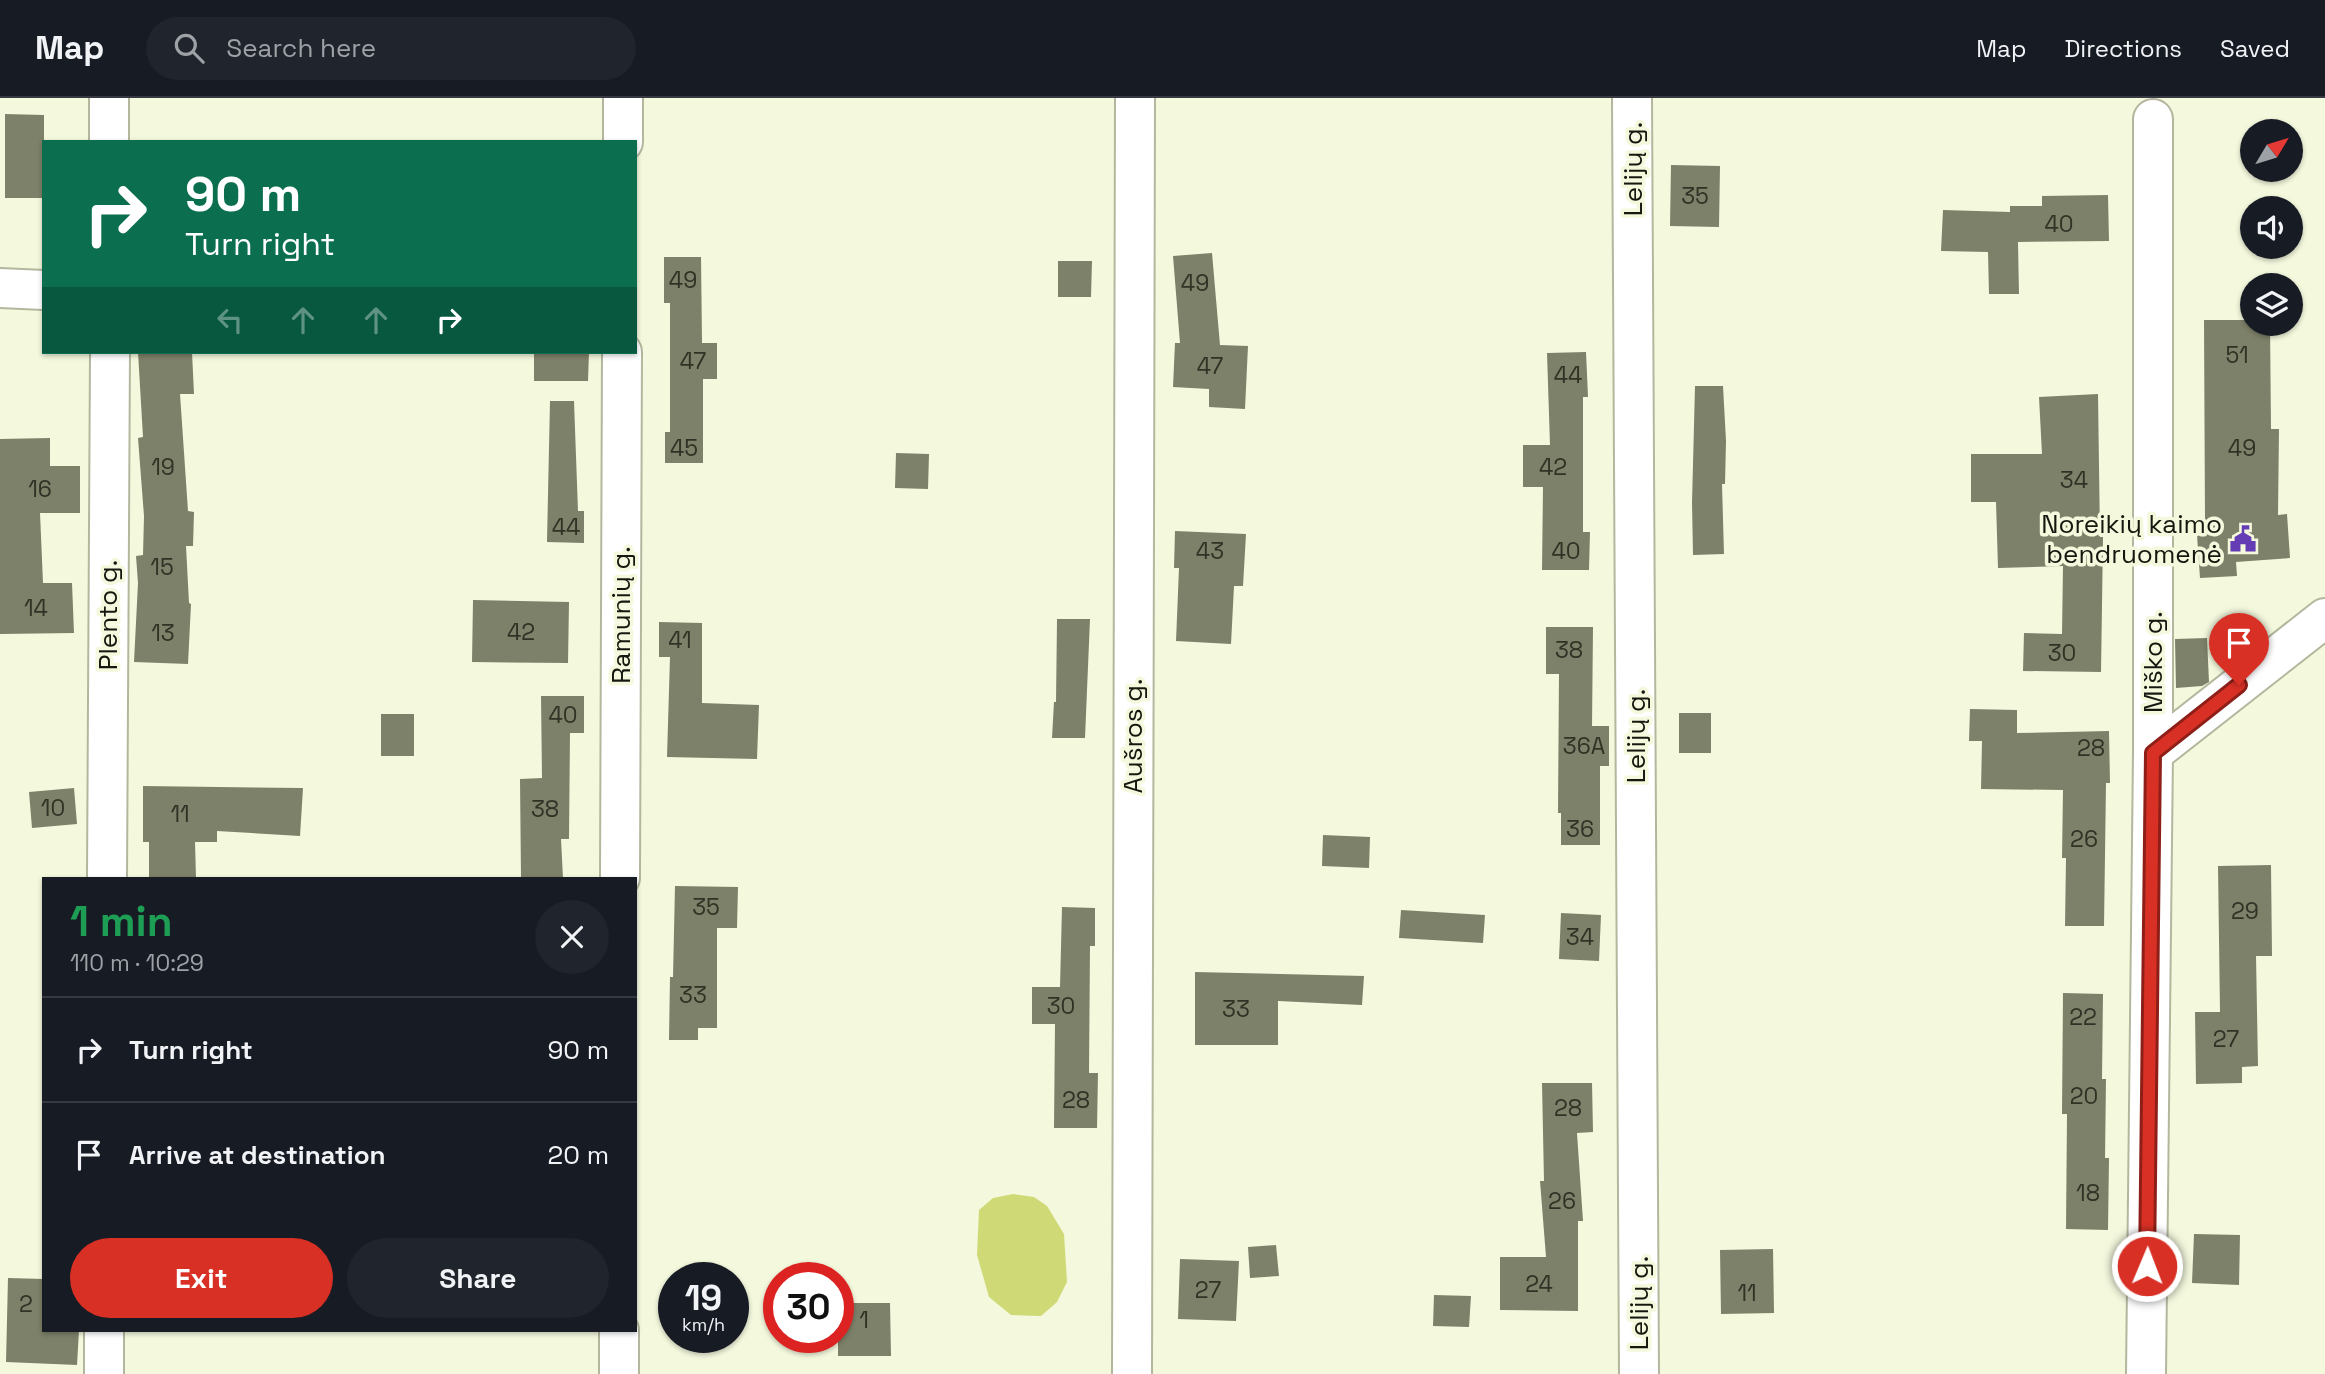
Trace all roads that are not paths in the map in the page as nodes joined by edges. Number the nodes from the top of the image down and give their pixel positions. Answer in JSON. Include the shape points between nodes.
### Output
{"nodes":[{"id":1,"x":109,"y":98,"type":"edge"},
{"id":2,"x":623,"y":98,"type":"edge"},
{"id":3,"x":1135,"y":98,"type":"edge"},
{"id":4,"x":1632,"y":98,"type":"edge"},
{"id":5,"x":2153,"y":119,"type":"dead end"},
{"id":6,"x":109,"y":140,"type":"edge"},
{"id":7,"x":623,"y":140,"type":"edge"},
{"id":8,"x":0,"y":288,"type":"edge"},
{"id":9,"x":42,"y":290,"type":"edge"},
{"id":10,"x":110,"y":354,"type":"edge"},
{"id":11,"x":622,"y":354,"type":"edge"},
{"id":12,"x":2325,"y":618,"type":"edge"},
{"id":13,"x":2153,"y":753,"type":"junction"},
{"id":14,"x":107,"y":877,"type":"edge"},
{"id":15,"x":620,"y":877,"type":"edge"},
{"id":16,"x":104,"y":1332,"type":"edge"},
{"id":17,"x":619,"y":1332,"type":"edge"},
{"id":18,"x":104,"y":1374,"type":"edge"},
{"id":19,"x":618,"y":1374,"type":"edge"},
{"id":20,"x":1132,"y":1374,"type":"edge"},
{"id":21,"x":1639,"y":1374,"type":"edge"},
{"id":22,"x":2146,"y":1374,"type":"edge"}],
"edges":[{"from":1,"to":6,"type":"street"},
{"from":2,"to":7,"type":"street"},
{"from":3,"to":20,"type":"street","name":"Aušros g."},
{"from":4,"to":21,"type":"street","name":"Lelijų g."},
{"from":5,"to":13,"type":"street","name":"Miško g."},
{"from":8,"to":9,"type":"street"},
{"from":10,"to":14,"type":"street","name":"Plento g."},
{"from":11,"to":15,"type":"street","name":"Ramunių g."},
{"from":12,"to":13,"type":"street"},
{"from":13,"to":22,"type":"street","name":"Miško g."},
{"from":16,"to":18,"type":"street"},
{"from":17,"to":19,"type":"street"}]}
